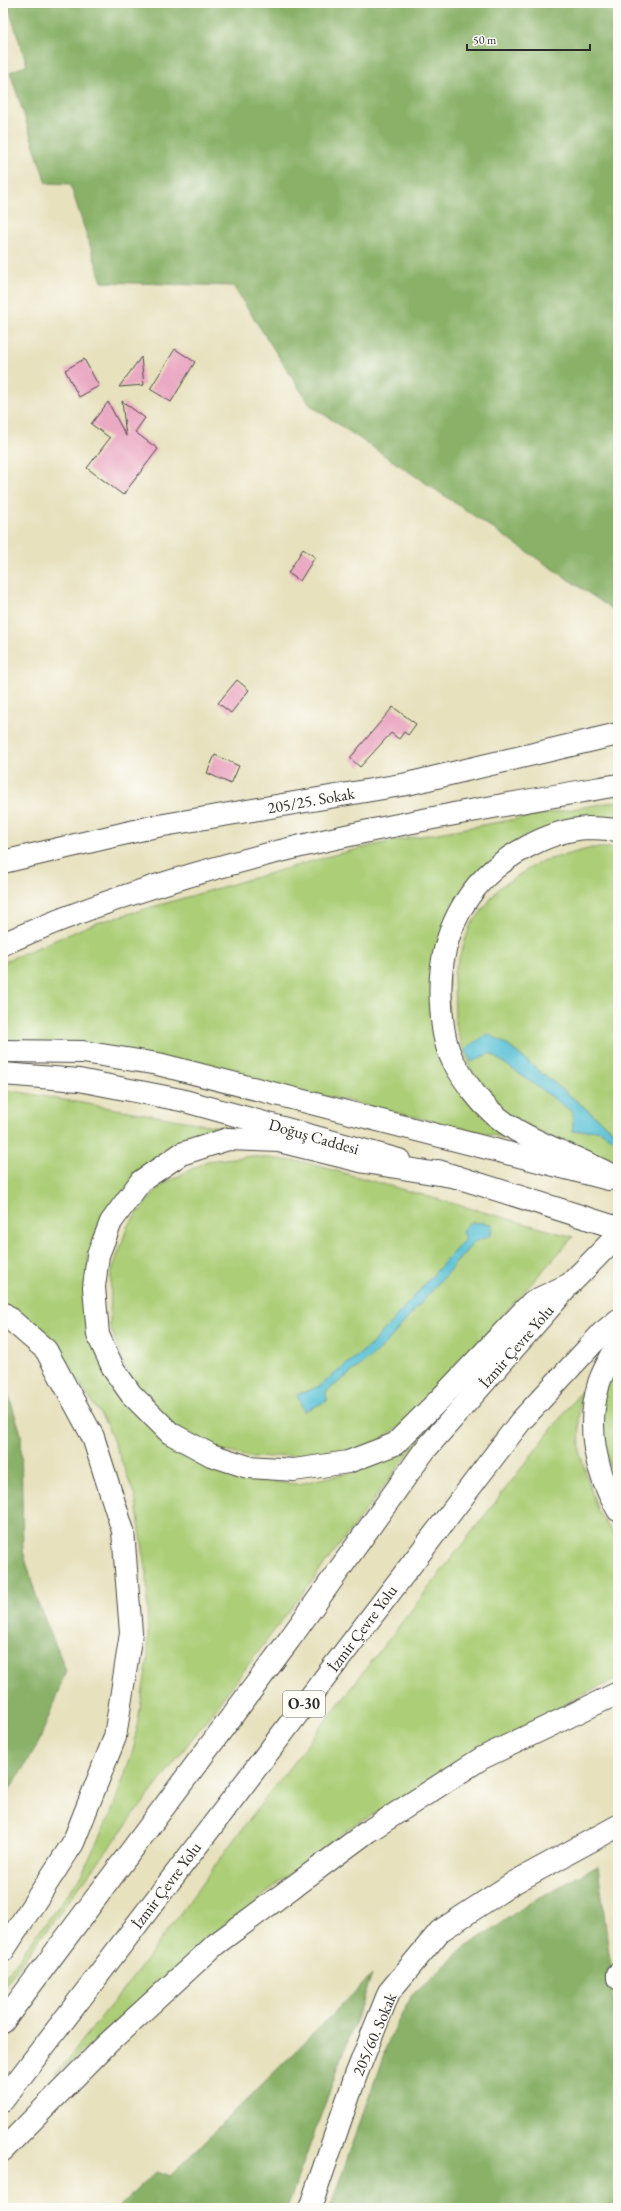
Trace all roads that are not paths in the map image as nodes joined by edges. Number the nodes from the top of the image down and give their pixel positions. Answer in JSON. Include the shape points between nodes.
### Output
{"nodes":[{"id":1,"x":618,"y":734,"type":"edge"},
{"id":2,"x":618,"y":785,"type":"edge"},
{"id":3,"x":618,"y":830,"type":"edge"},
{"id":4,"x":3,"y":862,"type":"edge"},
{"id":5,"x":3,"y":944,"type":"edge"},
{"id":6,"x":3,"y":1051,"type":"edge"},
{"id":7,"x":3,"y":1074,"type":"edge"},
{"id":8,"x":456,"y":1177,"type":"junction"},
{"id":9,"x":618,"y":1180,"type":"edge"},
{"id":10,"x":618,"y":1228,"type":"edge"},
{"id":11,"x":618,"y":1235,"type":"edge"},
{"id":12,"x":570,"y":1284,"type":"junction"},
{"id":13,"x":3,"y":1313,"type":"edge"},
{"id":14,"x":618,"y":1320,"type":"edge"},
{"id":15,"x":618,"y":1344,"type":"edge"},
{"id":16,"x":618,"y":1510,"type":"edge"},
{"id":17,"x":618,"y":1693,"type":"edge"},
{"id":18,"x":618,"y":1826,"type":"edge"},
{"id":19,"x":3,"y":1950,"type":"edge"},
{"id":20,"x":3,"y":2022,"type":"edge"},
{"id":21,"x":3,"y":2100,"type":"edge"},
{"id":22,"x":3,"y":2150,"type":"edge"},
{"id":23,"x":310,"y":2208,"type":"edge"}],
"edges":[{"from":1,"to":4,"type":"main road","name":"205/25. Sokak","via":[[407,784],[152,827]]},
{"from":2,"to":5,"type":"main road","via":[[362,831],[227,865],[114,900]]},
{"from":3,"to":9,"type":"main road","via":[[587,828],[543,838],[506,858],[475,887],[456,917],[442,958],[440,989],[442,1027],[453,1060],[475,1095],[503,1123],[522,1135],[597,1167]]},
{"from":6,"to":9,"type":"main road","name":"Doğuş Caddesi","via":[[83,1052],[158,1064]]},
{"from":7,"to":8,"type":"main road","name":"Doğuş Caddesi","via":[[79,1080],[181,1100]]},
{"from":8,"to":10,"type":"main road","name":"Doğuş Caddesi"},
{"from":8,"to":12,"type":"main road","via":[[365,1162],[279,1141],[228,1139],[181,1154],[141,1181],[111,1222],[98,1255],[94,1287],[98,1335],[114,1370],[131,1394],[170,1433],[211,1455],[248,1467],[294,1470],[348,1462],[395,1444],[532,1302]]},
{"from":11,"to":12,"type":"main road","name":"İzmir Çevre Yolu"},
{"from":12,"to":20,"type":"main road","name":"İzmir Çevre Yolu","via":[[424,1451],[289,1640]]},
{"from":13,"to":19,"type":"main road","via":[[46,1350],[93,1437],[123,1531],[131,1633],[115,1738],[73,1843]]},
{"from":14,"to":21,"type":"main road","name":"İzmir Çevre Yolu","number":"O-30","via":[[603,1332],[520,1422]]},
{"from":15,"to":16,"type":"main road","via":[[600,1382],[594,1413],[593,1440],[599,1470]]},
{"from":17,"to":22,"type":"main road","via":[[482,1758],[367,1832],[222,1939],[108,2043]]},
{"from":18,"to":23,"type":"main road","name":"205/60. Sokak","via":[[515,1882],[440,1931],[389,1992],[356,2075]]}]}
